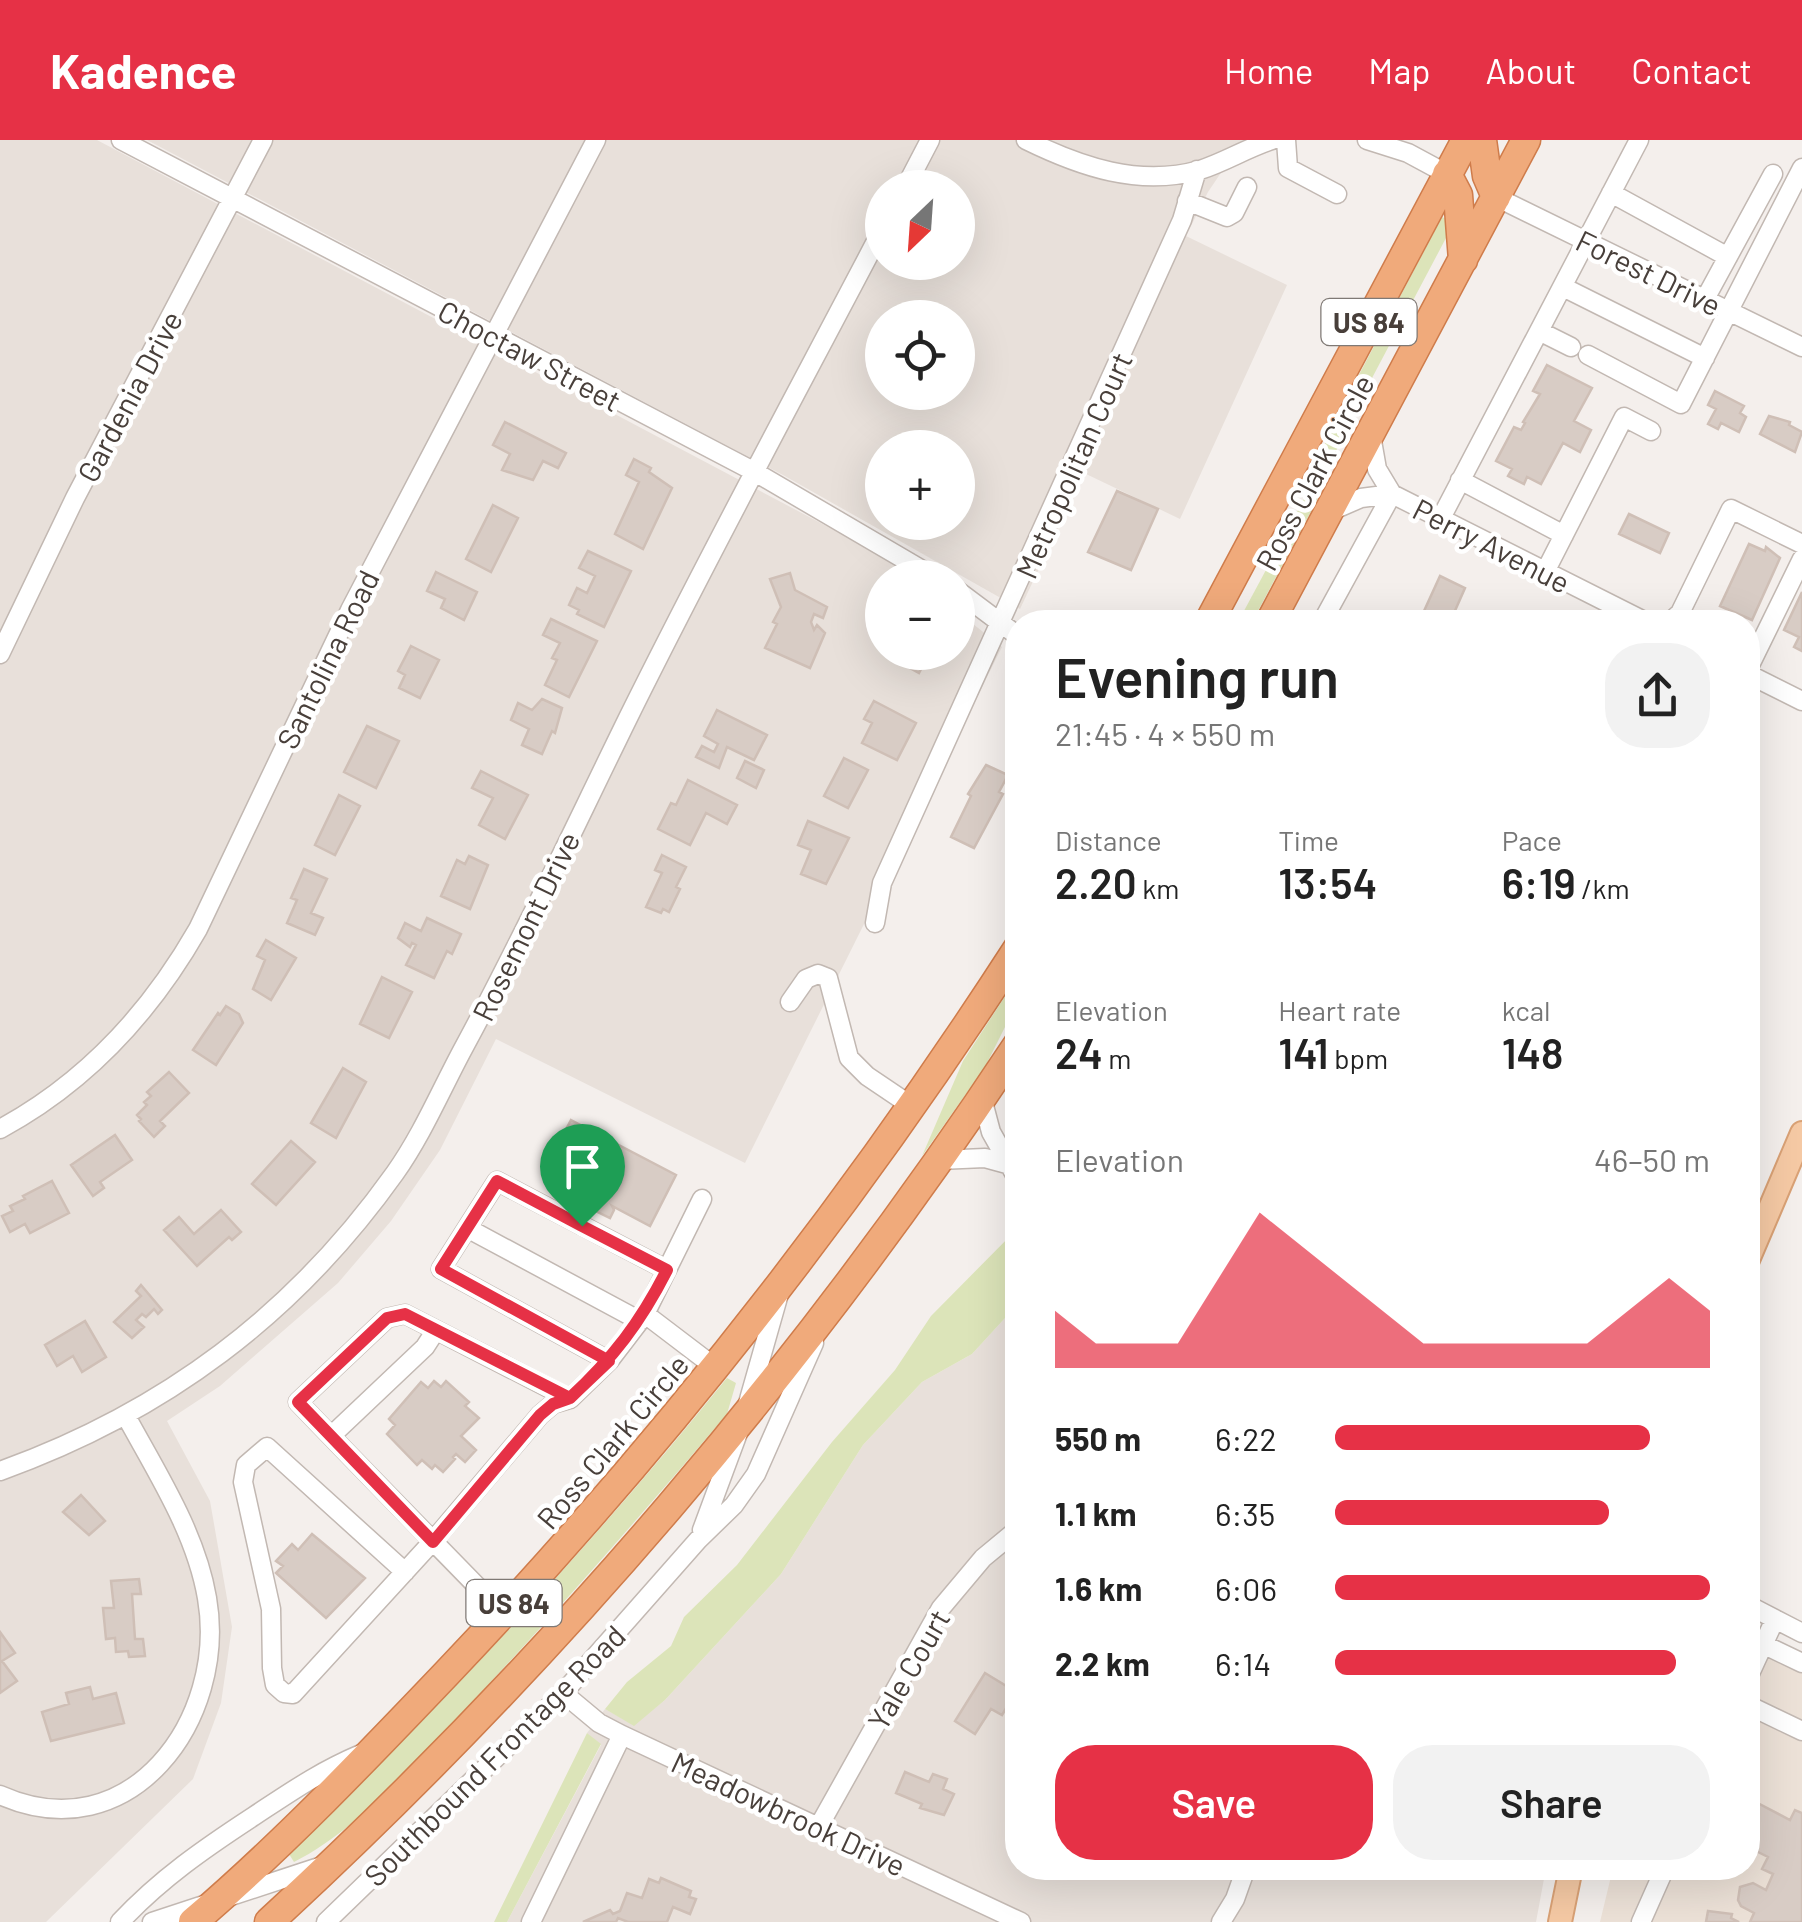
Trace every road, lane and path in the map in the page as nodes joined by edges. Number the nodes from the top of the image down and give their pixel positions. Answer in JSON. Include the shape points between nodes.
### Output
{"nodes":[{"id":1,"x":121,"y":140,"type":"edge"},
{"id":2,"x":263,"y":140,"type":"edge"},
{"id":3,"x":596,"y":140,"type":"edge"},
{"id":4,"x":930,"y":140,"type":"edge"},
{"id":5,"x":1026,"y":140,"type":"edge"},
{"id":6,"x":1286,"y":140,"type":"edge"},
{"id":7,"x":1466,"y":140,"type":"edge"},
{"id":8,"x":1482,"y":140,"type":"edge"},
{"id":9,"x":1526,"y":140,"type":"edge"},
{"id":10,"x":1639,"y":140,"type":"edge"},
{"id":11,"x":1373,"y":141,"type":"edge"},
{"id":12,"x":1261,"y":142,"type":"edge"},
{"id":13,"x":1802,"y":168,"type":"edge"},
{"id":14,"x":914,"y":170,"type":"edge"},
{"id":15,"x":1197,"y":170,"type":"junction"},
{"id":16,"x":1447,"y":174,"type":"junction"},
{"id":17,"x":1773,"y":174,"type":"dead end"},
{"id":18,"x":1247,"y":187,"type":"dead end"},
{"id":19,"x":1611,"y":193,"type":"junction"},
{"id":20,"x":1338,"y":194,"type":"dead end"},
{"id":21,"x":1496,"y":197,"type":"junction"},
{"id":22,"x":232,"y":198,"type":"junction"},
{"id":23,"x":1188,"y":201,"type":"junction"},
{"id":24,"x":1586,"y":241,"type":"junction"},
{"id":25,"x":1728,"y":257,"type":"junction"},
{"id":26,"x":865,"y":262,"type":"edge"},
{"id":27,"x":1463,"y":262,"type":"junction"},
{"id":28,"x":1562,"y":287,"type":"junction"},
{"id":29,"x":1705,"y":300,"type":"junction"},
{"id":30,"x":1728,"y":311,"type":"junction"},
{"id":31,"x":1540,"y":330,"type":"junction"},
{"id":32,"x":493,"y":335,"type":"junction"},
{"id":33,"x":1570,"y":347,"type":"dead end"},
{"id":34,"x":1802,"y":347,"type":"edge"},
{"id":35,"x":1588,"y":356,"type":"dead end"},
{"id":36,"x":1705,"y":358,"type":"junction"},
{"id":37,"x":1650,"y":431,"type":"dead end"},
{"id":38,"x":1370,"y":435,"type":"junction"},
{"id":39,"x":755,"y":472,"type":"junction"},
{"id":40,"x":1460,"y":480,"type":"junction"},
{"id":41,"x":1392,"y":494,"type":"junction"},
{"id":42,"x":1330,"y":510,"type":"junction"},
{"id":43,"x":1441,"y":518,"type":"junction"},
{"id":44,"x":1564,"y":535,"type":"junction"},
{"id":45,"x":1802,"y":544,"type":"edge"},
{"id":46,"x":1802,"y":559,"type":"edge"},
{"id":47,"x":905,"y":560,"type":"edge"},
{"id":48,"x":1545,"y":572,"type":"junction"},
{"id":49,"x":975,"y":604,"type":"edge"},
{"id":50,"x":1006,"y":610,"type":"edge"},
{"id":51,"x":1216,"y":610,"type":"edge"},
{"id":52,"x":1276,"y":610,"type":"edge"},
{"id":53,"x":1329,"y":610,"type":"edge"},
{"id":54,"x":1622,"y":610,"type":"edge"},
{"id":55,"x":1681,"y":610,"type":"edge"},
{"id":56,"x":1005,"y":612,"type":"edge"},
{"id":57,"x":1000,"y":622,"type":"junction"},
{"id":58,"x":1005,"y":626,"type":"edge"},
{"id":59,"x":1760,"y":647,"type":"edge"},
{"id":60,"x":0,"y":654,"type":"edge"},
{"id":61,"x":1760,"y":679,"type":"edge"},
{"id":62,"x":1802,"y":702,"type":"edge"},
{"id":63,"x":875,"y":923,"type":"dead end"},
{"id":64,"x":1005,"y":968,"type":"edge"},
{"id":65,"x":790,"y":1002,"type":"dead end"},
{"id":66,"x":1005,"y":1064,"type":"edge"},
{"id":67,"x":982,"y":1098,"type":"junction"},
{"id":68,"x":913,"y":1107,"type":"junction"},
{"id":69,"x":0,"y":1129,"type":"edge"},
{"id":70,"x":1802,"y":1133,"type":"edge"},
{"id":71,"x":1005,"y":1159,"type":"edge"},
{"id":72,"x":939,"y":1160,"type":"junction"},
{"id":73,"x":1005,"y":1168,"type":"edge"},
{"id":74,"x":702,"y":1199,"type":"dead end"},
{"id":75,"x":467,"y":1228,"type":"junction"},
{"id":76,"x":1760,"y":1232,"type":"edge"},
{"id":77,"x":667,"y":1270,"type":"junction"},
{"id":78,"x":782,"y":1283,"type":"junction"},
{"id":79,"x":830,"y":1307,"type":"junction"},
{"id":80,"x":642,"y":1317,"type":"junction"},
{"id":81,"x":436,"y":1330,"type":"junction"},
{"id":82,"x":609,"y":1361,"type":"junction"},
{"id":83,"x":716,"y":1368,"type":"junction"},
{"id":84,"x":570,"y":1398,"type":"junction"},
{"id":85,"x":745,"y":1414,"type":"junction"},
{"id":86,"x":126,"y":1416,"type":"junction"},
{"id":87,"x":331,"y":1436,"type":"junction"},
{"id":88,"x":0,"y":1471,"type":"edge"},
{"id":89,"x":698,"y":1540,"type":"junction"},
{"id":90,"x":1005,"y":1540,"type":"edge"},
{"id":91,"x":433,"y":1542,"type":"junction"},
{"id":92,"x":405,"y":1572,"type":"junction"},
{"id":93,"x":1760,"y":1611,"type":"edge"},
{"id":94,"x":504,"y":1614,"type":"junction"},
{"id":95,"x":1775,"y":1619,"type":"junction"},
{"id":96,"x":1802,"y":1633,"type":"edge"},
{"id":97,"x":1760,"y":1636,"type":"edge"},
{"id":98,"x":1760,"y":1643,"type":"edge"},
{"id":99,"x":1802,"y":1663,"type":"edge"},
{"id":100,"x":563,"y":1693,"type":"junction"},
{"id":101,"x":1760,"y":1711,"type":"edge"},
{"id":102,"x":1802,"y":1731,"type":"edge"},
{"id":103,"x":622,"y":1735,"type":"junction"},
{"id":104,"x":376,"y":1747,"type":"junction"},
{"id":105,"x":0,"y":1795,"type":"edge"},
{"id":106,"x":819,"y":1826,"type":"junction"},
{"id":107,"x":336,"y":1861,"type":"junction"},
{"id":108,"x":1240,"y":1880,"type":"edge"},
{"id":109,"x":1568,"y":1880,"type":"edge"},
{"id":110,"x":1659,"y":1880,"type":"edge"},
{"id":111,"x":220,"y":1899,"type":"junction"},
{"id":112,"x":120,"y":1922,"type":"edge"},
{"id":113,"x":152,"y":1922,"type":"edge"},
{"id":114,"x":194,"y":1922,"type":"edge"},
{"id":115,"x":269,"y":1922,"type":"edge"},
{"id":116,"x":326,"y":1922,"type":"edge"},
{"id":117,"x":531,"y":1922,"type":"edge"},
{"id":118,"x":1021,"y":1922,"type":"edge"},
{"id":119,"x":1221,"y":1922,"type":"edge"},
{"id":120,"x":1560,"y":1922,"type":"edge"},
{"id":121,"x":1641,"y":1922,"type":"edge"}],
"edges":[{"from":1,"to":22,"type":"street","name":"Choctaw Street"},
{"from":2,"to":22,"type":"street","name":"Gardenia Drive"},
{"from":3,"to":32,"type":"street","name":"Santolina Road"},
{"from":4,"to":14,"type":"street"},
{"from":5,"to":15,"type":"street","via":[[1114,173]]},
{"from":6,"to":20,"type":"street","via":[[1288,168]]},
{"from":7,"to":16,"type":"highway","name":"Ross Clark Circle","number":"US 84"},
{"from":8,"to":21,"type":"highway"},
{"from":9,"to":21,"type":"highway","name":"Ross Clark Circle","number":"US 84"},
{"from":10,"to":19,"type":"street"},
{"from":11,"to":16,"type":"street"},
{"from":12,"to":15,"type":"street"},
{"from":13,"to":30,"type":"street"},
{"from":15,"to":23,"type":"street","name":"Metropolitan Court"},
{"from":16,"to":27,"type":"highway","via":[[1458,195]]},
{"from":16,"to":51,"type":"highway","name":"Ross Clark Circle","number":"US 84"},
{"from":17,"to":25,"type":"street"},
{"from":18,"to":23,"type":"street","via":[[1227,217]]},
{"from":19,"to":24,"type":"street"},
{"from":19,"to":25,"type":"street"},
{"from":21,"to":24,"type":"street","name":"Forest Drive"},
{"from":21,"to":27,"type":"highway","name":"Ross Clark Circle","number":"US 84"},
{"from":22,"to":32,"type":"street","name":"Choctaw Street"},
{"from":22,"to":60,"type":"street","name":"Gardenia Drive"},
{"from":23,"to":50,"type":"street","name":"Metropolitan Court"},
{"from":24,"to":28,"type":"street"},
{"from":24,"to":29,"type":"street","name":"Forest Drive"},
{"from":25,"to":29,"type":"street"},
{"from":26,"to":39,"type":"street","name":"Rosemont Drive"},
{"from":27,"to":38,"type":"highway","name":"Ross Clark Circle","number":"US 84"},
{"from":28,"to":31,"type":"street"},
{"from":28,"to":36,"type":"street"},
{"from":29,"to":30,"type":"street","name":"Forest Drive"},
{"from":30,"to":34,"type":"street","name":"Forest Drive"},
{"from":30,"to":36,"type":"street"},
{"from":31,"to":33,"type":"street"},
{"from":31,"to":40,"type":"street"},
{"from":32,"to":39,"type":"street","name":"Choctaw Street"},
{"from":32,"to":69,"type":"street","name":"Santolina Road","via":[[176,967],[96,1060]]},
{"from":35,"to":36,"type":"street","via":[[1682,404]]},
{"from":37,"to":44,"type":"street","via":[[1624,417]]},
{"from":38,"to":41,"type":"street","name":"Perry Avenue","via":[[1377,469]]},
{"from":38,"to":42,"type":"highway","name":"Ross Clark Circle","number":"US 84"},
{"from":39,"to":47,"type":"street","name":"Choctaw Street"},
{"from":39,"to":86,"type":"street","name":"Rosemont Drive","via":[[398,1169],[304,1284],[249,1334]]},
{"from":40,"to":43,"type":"street"},
{"from":40,"to":44,"type":"street"},
{"from":41,"to":42,"type":"street","name":"Perry Avenue"},
{"from":41,"to":43,"type":"street","name":"Perry Avenue"},
{"from":41,"to":53,"type":"street"},
{"from":42,"to":52,"type":"highway","name":"Ross Clark Circle","number":"US 84"},
{"from":43,"to":48,"type":"street","name":"Perry Avenue"},
{"from":44,"to":48,"type":"street"},
{"from":45,"to":55,"type":"street","via":[[1731,509]]},
{"from":46,"to":59,"type":"street"},
{"from":48,"to":54,"type":"street","name":"Perry Avenue"},
{"from":49,"to":57,"type":"street"},
{"from":56,"to":57,"type":"street","name":"Metropolitan Court"},
{"from":57,"to":58,"type":"street"},
{"from":57,"to":63,"type":"street","name":"Metropolitan Court","via":[[882,883]]},
{"from":61,"to":62,"type":"street"},
{"from":64,"to":68,"type":"highway","name":"Ross Clark Circle","number":"US 84"},
{"from":65,"to":68,"type":"street","via":[[810,976],[828,978],[849,1058]]},
{"from":66,"to":67,"type":"highway","number":"US 84"},
{"from":67,"to":71,"type":"street"},
{"from":67,"to":72,"type":"highway","number":"US 84"},
{"from":68,"to":78,"type":"highway","name":"Ross Clark Circle","number":"US 84"},
{"from":70,"to":76,"type":"main road"},
{"from":72,"to":73,"type":"street","via":[[985,1158]]},
{"from":72,"to":79,"type":"highway","number":"US 84"},
{"from":74,"to":77,"type":"street"},
{"from":75,"to":77,"type":"street","via":[[497,1181]]},
{"from":75,"to":80,"type":"street"},
{"from":75,"to":82,"type":"street","via":[[441,1269]]},
{"from":77,"to":80,"type":"street"},
{"from":78,"to":83,"type":"highway","name":"Ross Clark Circle","number":"US 84"},
{"from":78,"to":85,"type":"street","name":"Southbound Frontage Road"},
{"from":79,"to":85,"type":"highway","number":"US 84"},
{"from":79,"to":89,"type":"street","name":"Southbound Frontage Road","via":[[756,1474]]},
{"from":80,"to":82,"type":"street"},
{"from":80,"to":83,"type":"street"},
{"from":81,"to":84,"type":"street"},
{"from":81,"to":87,"type":"street"},
{"from":81,"to":87,"type":"street","via":[[405,1314],[387,1318],[298,1402]]},
{"from":82,"to":84,"type":"street"},
{"from":83,"to":94,"type":"highway","name":"Ross Clark Circle","number":"US 84"},
{"from":84,"to":91,"type":"street","via":[[540,1415]]},
{"from":85,"to":89,"type":"street","name":"Southbound Frontage Road"},
{"from":85,"to":107,"type":"highway","number":"US 84","via":[[591,1596]]},
{"from":86,"to":88,"type":"street","name":"Rosemont Drive"},
{"from":86,"to":105,"type":"street","via":[[200,1566],[210,1641],[202,1683],[172,1749],[129,1791],[72,1810]]},
{"from":87,"to":91,"type":"street"},
{"from":89,"to":100,"type":"street","name":"Southbound Frontage Road"},
{"from":90,"to":106,"type":"street","name":"Yale Court","via":[[941,1608]]},
{"from":91,"to":92,"type":"street"},
{"from":91,"to":94,"type":"street"},
{"from":92,"to":92,"type":"street","via":[[293,1694],[284,1693],[272,1668],[270,1608],[246,1506],[246,1465],[267,1447]]},
{"from":93,"to":95,"type":"street"},
{"from":94,"to":104,"type":"highway","name":"Ross Clark Circle","number":"US 84"},
{"from":95,"to":96,"type":"street"},
{"from":95,"to":97,"type":"street"},
{"from":98,"to":99,"type":"street"},
{"from":100,"to":103,"type":"street","name":"Meadowbrook Drive"},
{"from":100,"to":116,"type":"street","name":"Southbound Frontage Road"},
{"from":101,"to":102,"type":"street"},
{"from":103,"to":106,"type":"street","name":"Meadowbrook Drive"},
{"from":103,"to":117,"type":"street"},
{"from":104,"to":111,"type":"highway","name":"Ross Clark Circle","number":"US 84"},
{"from":104,"to":112,"type":"street","via":[[314,1774],[200,1851]]},
{"from":106,"to":118,"type":"street","name":"Meadowbrook Drive"},
{"from":107,"to":111,"type":"street"},
{"from":107,"to":115,"type":"highway","number":"US 84"},
{"from":108,"to":119,"type":"street"},
{"from":109,"to":120,"type":"main road"},
{"from":110,"to":121,"type":"street"},
{"from":111,"to":113,"type":"street"},
{"from":111,"to":114,"type":"highway","name":"Ross Clark Circle","number":"US 84"}]}
